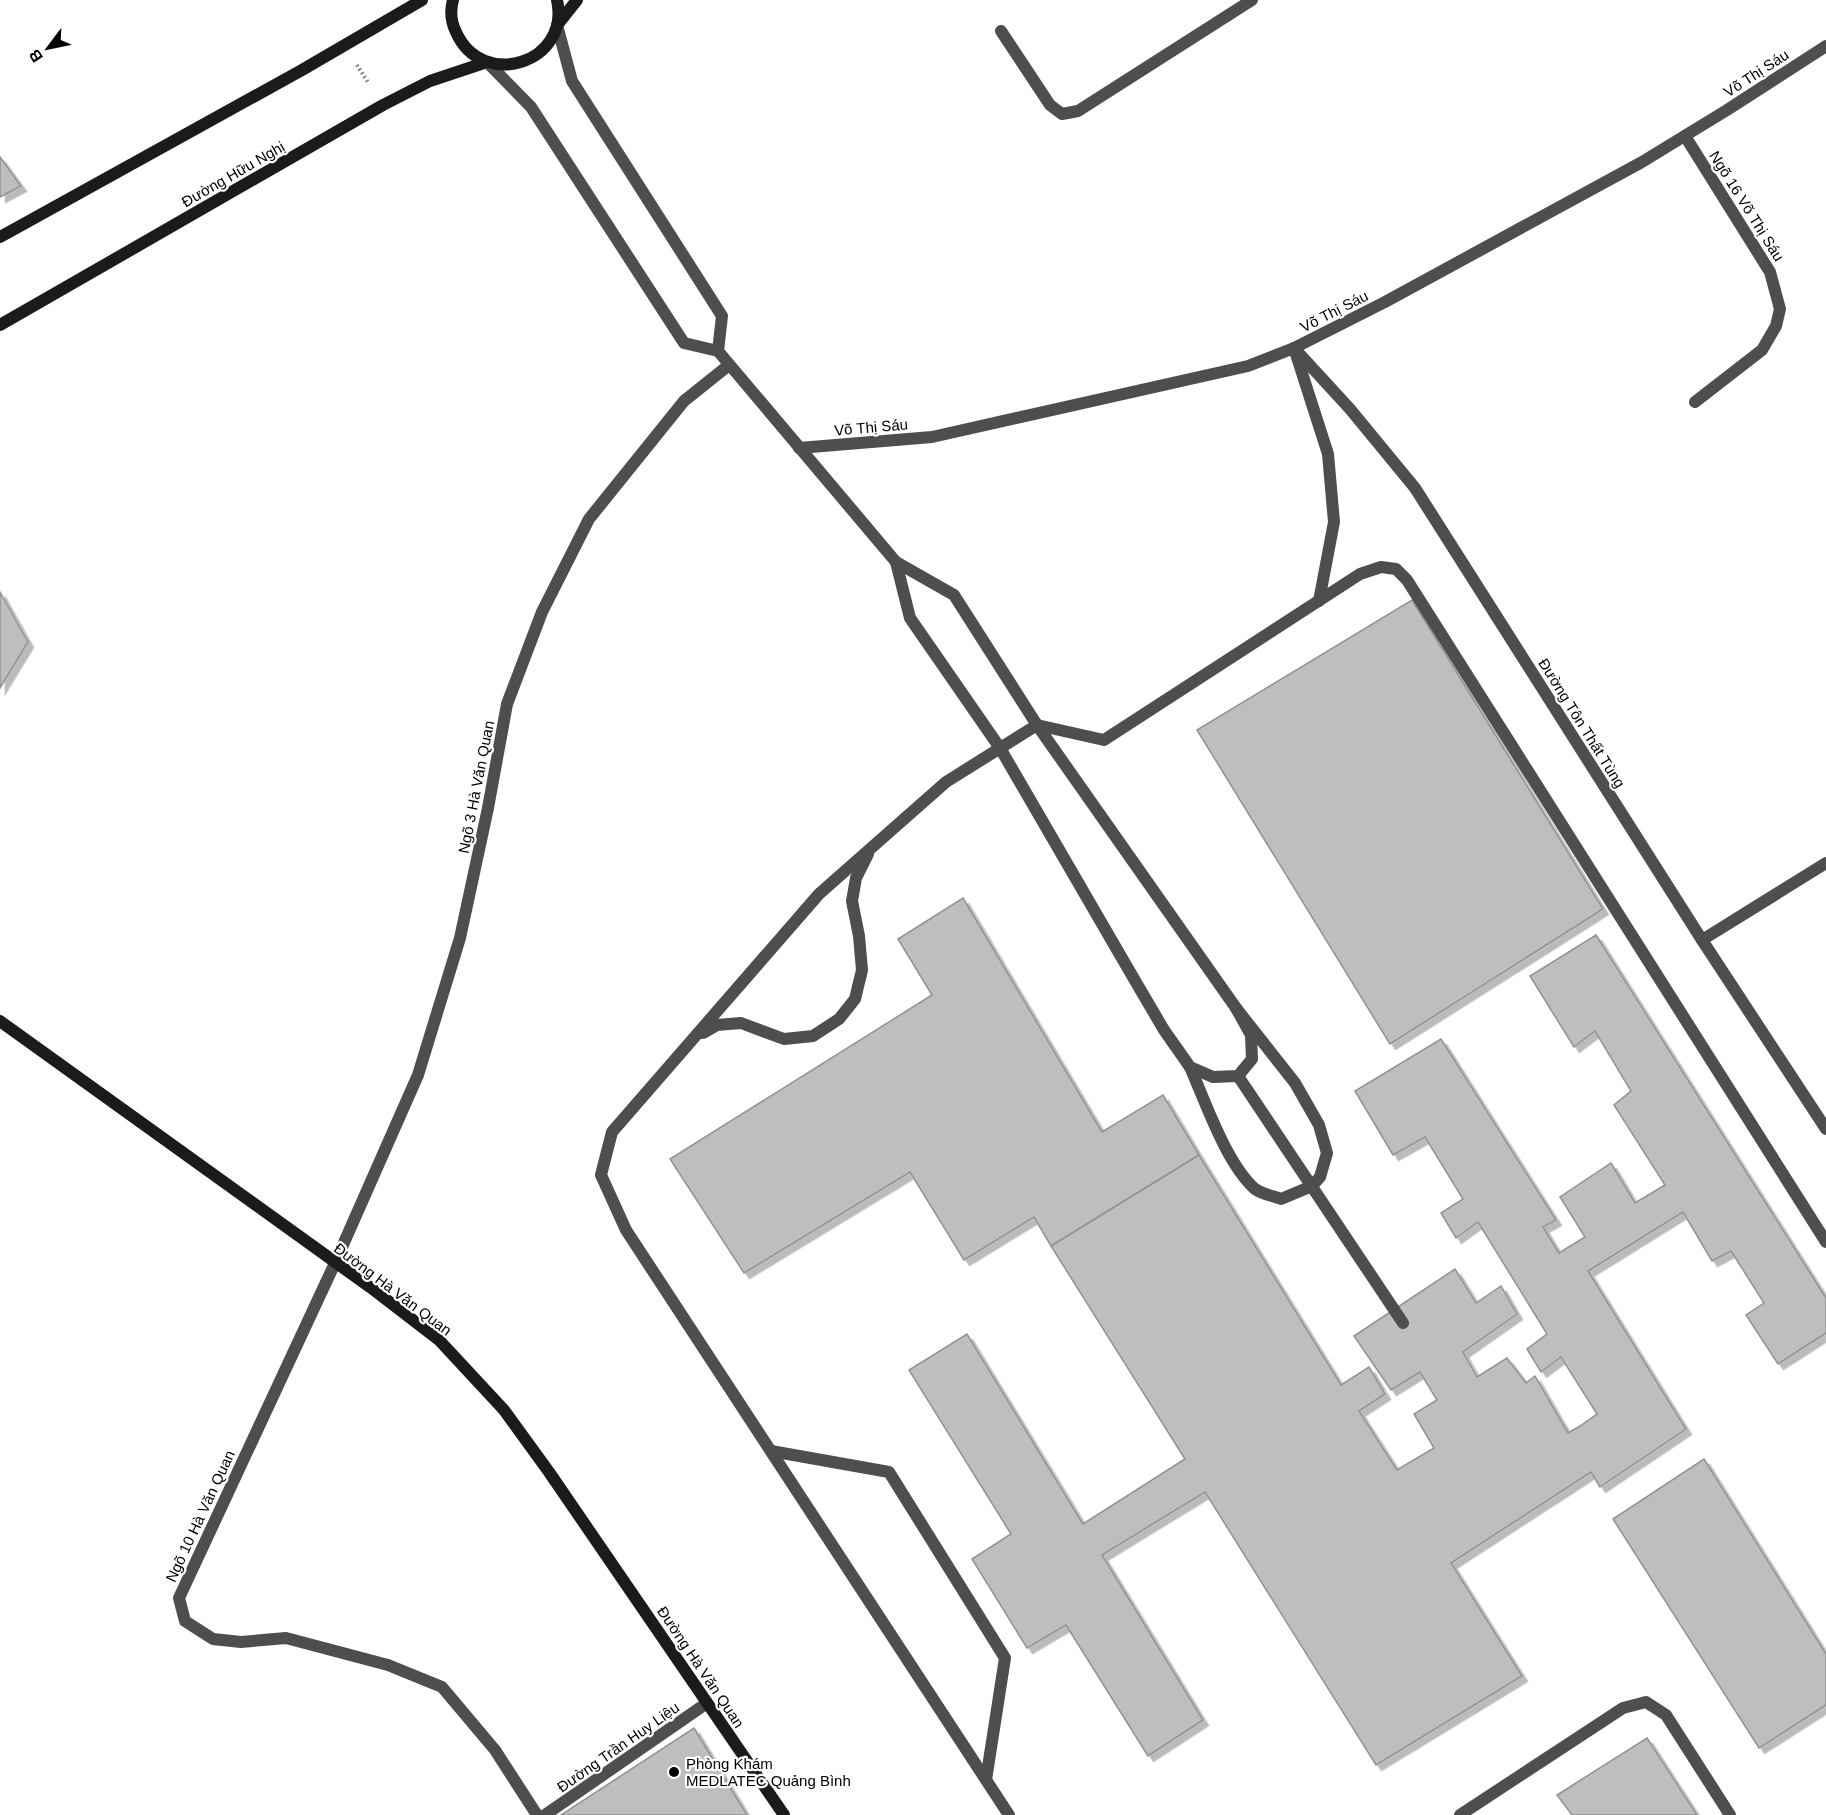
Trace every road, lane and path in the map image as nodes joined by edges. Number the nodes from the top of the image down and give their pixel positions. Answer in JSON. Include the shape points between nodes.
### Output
{"nodes":[{"id":1,"x":422,"y":0,"type":"edge"},
{"id":2,"x":453,"y":0,"type":"edge"},
{"id":3,"x":556,"y":0,"type":"edge"},
{"id":4,"x":577,"y":0,"type":"edge"},
{"id":5,"x":1252,"y":0,"type":"edge"},
{"id":6,"x":557,"y":26,"type":"junction"},
{"id":7,"x":1001,"y":31,"type":"dead end"},
{"id":8,"x":344,"y":46,"type":"junction"},
{"id":9,"x":1826,"y":46,"type":"edge"},
{"id":10,"x":487,"y":62,"type":"junction"},
{"id":11,"x":382,"y":105,"type":"junction"},
{"id":12,"x":1685,"y":136,"type":"junction"},
{"id":13,"x":0,"y":237,"type":"edge"},
{"id":14,"x":0,"y":325,"type":"edge"},
{"id":15,"x":1294,"y":348,"type":"junction"},
{"id":16,"x":718,"y":351,"type":"junction"},
{"id":17,"x":729,"y":365,"type":"junction"},
{"id":18,"x":1695,"y":402,"type":"dead end"},
{"id":19,"x":799,"y":448,"type":"junction"},
{"id":20,"x":896,"y":562,"type":"junction"},
{"id":21,"x":1319,"y":601,"type":"junction"},
{"id":22,"x":1037,"y":725,"type":"junction"},
{"id":23,"x":1000,"y":748,"type":"junction"},
{"id":24,"x":871,"y":848,"type":"junction"},
{"id":25,"x":1826,"y":863,"type":"edge"},
{"id":26,"x":1702,"y":940,"type":"junction"},
{"id":27,"x":1236,"y":1008,"type":"junction"},
{"id":28,"x":0,"y":1021,"type":"edge"},
{"id":29,"x":692,"y":1040,"type":"junction"},
{"id":30,"x":1190,"y":1067,"type":"junction"},
{"id":31,"x":1238,"y":1076,"type":"junction"},
{"id":32,"x":1826,"y":1130,"type":"edge"},
{"id":33,"x":1312,"y":1186,"type":"junction"},
{"id":34,"x":1826,"y":1242,"type":"edge"},
{"id":35,"x":335,"y":1263,"type":"junction"},
{"id":36,"x":1402,"y":1323,"type":"dead end"},
{"id":37,"x":771,"y":1451,"type":"junction"},
{"id":38,"x":708,"y":1703,"type":"junction"},
{"id":39,"x":986,"y":1780,"type":"junction"},
{"id":40,"x":537,"y":1815,"type":"edge"},
{"id":41,"x":545,"y":1815,"type":"edge"},
{"id":42,"x":784,"y":1815,"type":"edge"},
{"id":43,"x":1009,"y":1815,"type":"edge"},
{"id":44,"x":1460,"y":1815,"type":"edge"},
{"id":45,"x":1730,"y":1815,"type":"edge"}],
"edges":[{"from":1,"to":8,"type":"main road"},
{"from":2,"to":10,"type":"main road","via":[[452,24],[460,41],[471,54]]},
{"from":3,"to":6,"type":"main road"},
{"from":4,"to":6,"type":"main road"},
{"from":5,"to":7,"type":"street","via":[[1078,111],[1062,114],[1050,105]]},
{"from":6,"to":10,"type":"main road","via":[[537,54],[522,63],[504,66]]},
{"from":6,"to":16,"type":"street","via":[[572,81],[722,316]]},
{"from":8,"to":11,"type":"path"},
{"from":8,"to":13,"type":"main road"},
{"from":9,"to":12,"type":"street","name":"Võ Thị Sáu"},
{"from":10,"to":11,"type":"main road","name":"Đường Hữu Nghị","via":[[430,81]]},
{"from":10,"to":16,"type":"street","via":[[531,107],[684,343]]},
{"from":11,"to":14,"type":"main road","name":"Đường Hữu Nghị"},
{"from":12,"to":15,"type":"street","name":"Võ Thị Sáu"},
{"from":12,"to":18,"type":"street","name":"Ngõ 16 Võ Thị Sáu","via":[[1770,272],[1780,309],[1776,326],[1762,350]]},
{"from":15,"to":19,"type":"street","name":"Võ Thị Sáu","via":[[1248,366],[932,437]]},
{"from":15,"to":21,"type":"street","via":[[1328,454],[1334,522]]},
{"from":15,"to":26,"type":"street","name":"Đường Tôn Thất Tùng","via":[[1415,488]]},
{"from":16,"to":17,"type":"street"},
{"from":17,"to":19,"type":"street"},
{"from":17,"to":35,"type":"street","name":"Ngõ 3 Hà Văn Quan","via":[[684,401],[589,519],[542,612],[507,704],[460,938],[418,1075]]},
{"from":19,"to":20,"type":"street"},
{"from":20,"to":22,"type":"street","via":[[954,595]]},
{"from":20,"to":23,"type":"street","via":[[910,618]]},
{"from":21,"to":22,"type":"street","via":[[1104,740]]},
{"from":21,"to":34,"type":"street","via":[[1360,574],[1381,567],[1396,568],[1407,580]]},
{"from":22,"to":23,"type":"street"},
{"from":22,"to":27,"type":"street"},
{"from":23,"to":24,"type":"street","via":[[946,782]]},
{"from":23,"to":30,"type":"street","via":[[1135,982]]},
{"from":24,"to":29,"type":"street","via":[[819,894]]},
{"from":24,"to":29,"type":"street","via":[[856,878],[852,901],[862,970],[855,999],[838,1019],[813,1036],[784,1039],[741,1023],[717,1025]]},
{"from":25,"to":26,"type":"street"},
{"from":26,"to":32,"type":"street","name":"Đường Tôn Thất Tùng"},
{"from":27,"to":31,"type":"street","via":[[1251,1035],[1252,1059]]},
{"from":27,"to":33,"type":"street","via":[[1295,1083],[1319,1125],[1327,1153],[1320,1176]]},
{"from":28,"to":35,"type":"main road","name":"Đường Hà Văn Quan"},
{"from":29,"to":37,"type":"street","via":[[612,1132],[601,1175],[626,1230]]},
{"from":30,"to":31,"type":"street","via":[[1213,1077]]},
{"from":30,"to":33,"type":"street","via":[[1237,1167],[1257,1190],[1281,1199]]},
{"from":31,"to":33,"type":"street"},
{"from":33,"to":36,"type":"street"},
{"from":35,"to":38,"type":"main road","name":"Đường Hà Văn Quan","via":[[439,1340],[504,1410]]},
{"from":35,"to":40,"type":"street","name":"Ngõ 10 Hà Văn Quan","via":[[178,1598],[185,1621],[213,1639],[242,1642],[286,1638],[388,1665],[442,1687],[495,1750]]},
{"from":37,"to":39,"type":"street"},
{"from":37,"to":39,"type":"street","via":[[888,1472],[1005,1658]]},
{"from":38,"to":41,"type":"street","name":"Đường Trần Huy Liệu"},
{"from":38,"to":42,"type":"main road","name":"Đường Hà Văn Quan"},
{"from":39,"to":43,"type":"street"},
{"from":44,"to":45,"type":"street","via":[[1623,1708],[1646,1702],[1666,1715]]}]}
